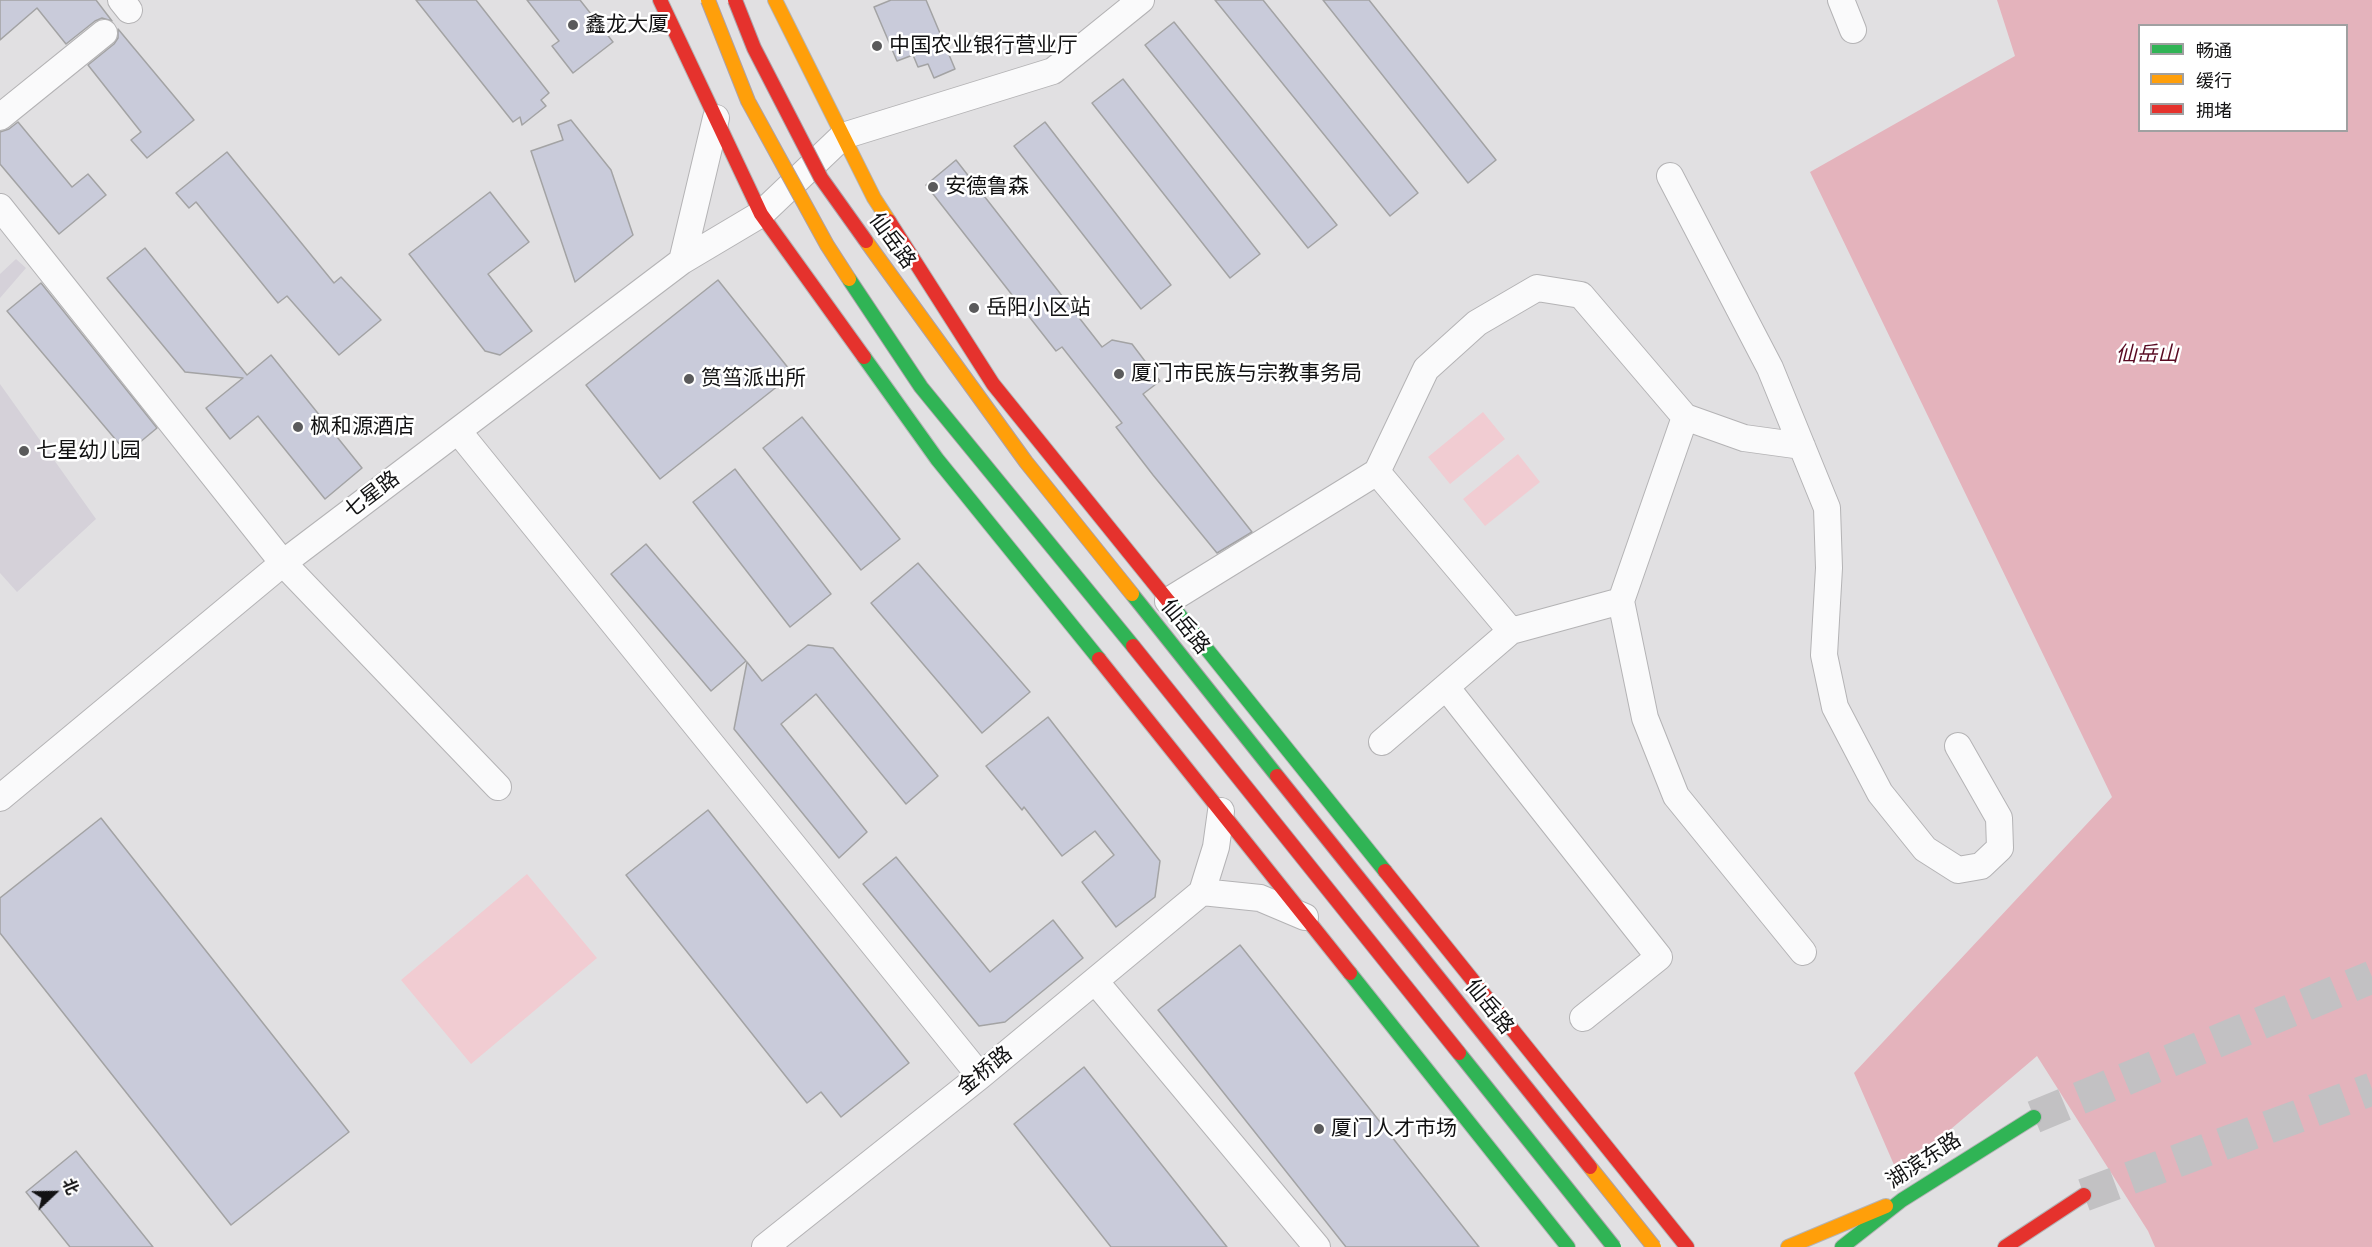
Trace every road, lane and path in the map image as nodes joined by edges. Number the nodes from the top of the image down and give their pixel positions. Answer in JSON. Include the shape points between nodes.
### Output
{"nodes":[{"id":1,"x":660,"y":0,"type":"edge"},
{"id":2,"x":708,"y":0,"type":"edge"},
{"id":3,"x":735,"y":0,"type":"edge"},
{"id":4,"x":775,"y":0,"type":"edge"},
{"id":5,"x":1141,"y":0,"type":"edge"},
{"id":6,"x":1841,"y":0,"type":"edge"},
{"id":7,"x":1853,"y":30,"type":"dead end"},
{"id":8,"x":104,"y":33,"type":"dead end"},
{"id":9,"x":0,"y":117,"type":"edge"},
{"id":10,"x":716,"y":118,"type":"junction"},
{"id":11,"x":834,"y":145,"type":"junction"},
{"id":12,"x":1670,"y":176,"type":"dead end"},
{"id":13,"x":0,"y":207,"type":"edge"},
{"id":14,"x":760,"y":214,"type":"junction"},
{"id":15,"x":874,"y":229,"type":"dead end"},
{"id":16,"x":682,"y":261,"type":"junction"},
{"id":17,"x":920,"y":315,"type":"junction"},
{"id":18,"x":1685,"y":417,"type":"junction"},
{"id":19,"x":458,"y":431,"type":"junction"},
{"id":20,"x":1802,"y":446,"type":"junction"},
{"id":21,"x":1377,"y":472,"type":"junction"},
{"id":22,"x":283,"y":563,"type":"junction"},
{"id":23,"x":1168,"y":601,"type":"junction"},
{"id":24,"x":1621,"y":601,"type":"junction"},
{"id":25,"x":1511,"y":631,"type":"junction"},
{"id":26,"x":1446,"y":687,"type":"junction"},
{"id":27,"x":1382,"y":741,"type":"dead end"},
{"id":28,"x":1958,"y":746,"type":"dead end"},
{"id":29,"x":498,"y":787,"type":"dead end"},
{"id":30,"x":0,"y":798,"type":"edge"},
{"id":31,"x":1221,"y":811,"type":"junction"},
{"id":32,"x":1202,"y":892,"type":"junction"},
{"id":33,"x":1305,"y":917,"type":"junction"},
{"id":34,"x":1803,"y":951,"type":"dead end"},
{"id":35,"x":1095,"y":981,"type":"junction"},
{"id":36,"x":1583,"y":1018,"type":"dead end"},
{"id":37,"x":980,"y":1076,"type":"junction"},
{"id":38,"x":2034,"y":1117,"type":"tunnel mouth"},
{"id":39,"x":2084,"y":1195,"type":"tunnel mouth"},
{"id":40,"x":1902,"y":1200,"type":"junction"},
{"id":41,"x":1692,"y":1243,"type":"edge"},
{"id":42,"x":765,"y":1247,"type":"edge"},
{"id":43,"x":1317,"y":1247,"type":"edge"},
{"id":44,"x":1568,"y":1247,"type":"edge"},
{"id":45,"x":1614,"y":1247,"type":"edge"},
{"id":46,"x":1654,"y":1247,"type":"edge"},
{"id":47,"x":1788,"y":1247,"type":"edge"},
{"id":48,"x":1842,"y":1247,"type":"edge"},
{"id":49,"x":2005,"y":1247,"type":"edge"}],
"edges":[{"from":1,"to":10,"type":"main road"},
{"from":2,"to":45,"type":"main road","bridge":true,"via":[[748,101],[821,235],[921,387],[1048,539]]},
{"from":3,"to":17,"type":"main road","name":"仙岳路","bridge":true,"via":[[754,48],[821,178]]},
{"from":4,"to":11,"type":"main road"},
{"from":5,"to":11,"type":"street","via":[[1053,71]]},
{"from":6,"to":7,"type":"street"},
{"from":8,"to":9,"type":"street"},
{"from":10,"to":14,"type":"main road"},
{"from":10,"to":16,"type":"street"},
{"from":11,"to":14,"type":"street","name":"七星路"},
{"from":11,"to":23,"type":"main road","via":[[874,198],[993,384]]},
{"from":12,"to":20,"type":"street","via":[[1770,369]]},
{"from":13,"to":22,"type":"street"},
{"from":14,"to":16,"type":"street","name":"七星路"},
{"from":14,"to":31,"type":"main road","via":[[937,459]]},
{"from":15,"to":17,"type":"main road","bridge":true},
{"from":16,"to":19,"type":"street","name":"七星路"},
{"from":17,"to":46,"type":"main road","name":"仙岳路","bridge":true,"via":[[1026,462]]},
{"from":18,"to":20,"type":"street","via":[[1744,438]]},
{"from":18,"to":21,"type":"street","via":[[1581,295],[1537,288],[1477,323],[1426,369]]},
{"from":18,"to":24,"type":"street"},
{"from":19,"to":22,"type":"street","name":"七星路"},
{"from":19,"to":37,"type":"street"},
{"from":20,"to":28,"type":"street","via":[[1827,508],[1829,568],[1824,655],[1835,707],[1880,793],[1925,849],[1958,870],[1982,866],[2000,849],[1999,818]]},
{"from":21,"to":23,"type":"street"},
{"from":21,"to":25,"type":"street"},
{"from":22,"to":29,"type":"street"},
{"from":22,"to":30,"type":"street","name":"七星路"},
{"from":23,"to":41,"type":"main road","via":[[1670,1226]]},
{"from":24,"to":25,"type":"street"},
{"from":24,"to":34,"type":"street","via":[[1645,718],[1676,796]]},
{"from":25,"to":26,"type":"street"},
{"from":26,"to":27,"type":"street"},
{"from":26,"to":36,"type":"street","via":[[1659,957]]},
{"from":31,"to":32,"type":"street","via":[[1216,847]]},
{"from":31,"to":33,"type":"main road"},
{"from":32,"to":33,"type":"street","via":[[1260,898]]},
{"from":32,"to":35,"type":"street","name":"金桥路"},
{"from":33,"to":44,"type":"main road"},
{"from":35,"to":37,"type":"street","name":"金桥路"},
{"from":35,"to":43,"type":"street"},
{"from":37,"to":42,"type":"street","name":"金桥路"},
{"from":38,"to":40,"type":"main road","name":"湖滨东路"},
{"from":39,"to":49,"type":"main road"},
{"from":40,"to":47,"type":"main road"},
{"from":40,"to":48,"type":"main road","name":"湖滨东路"}]}
